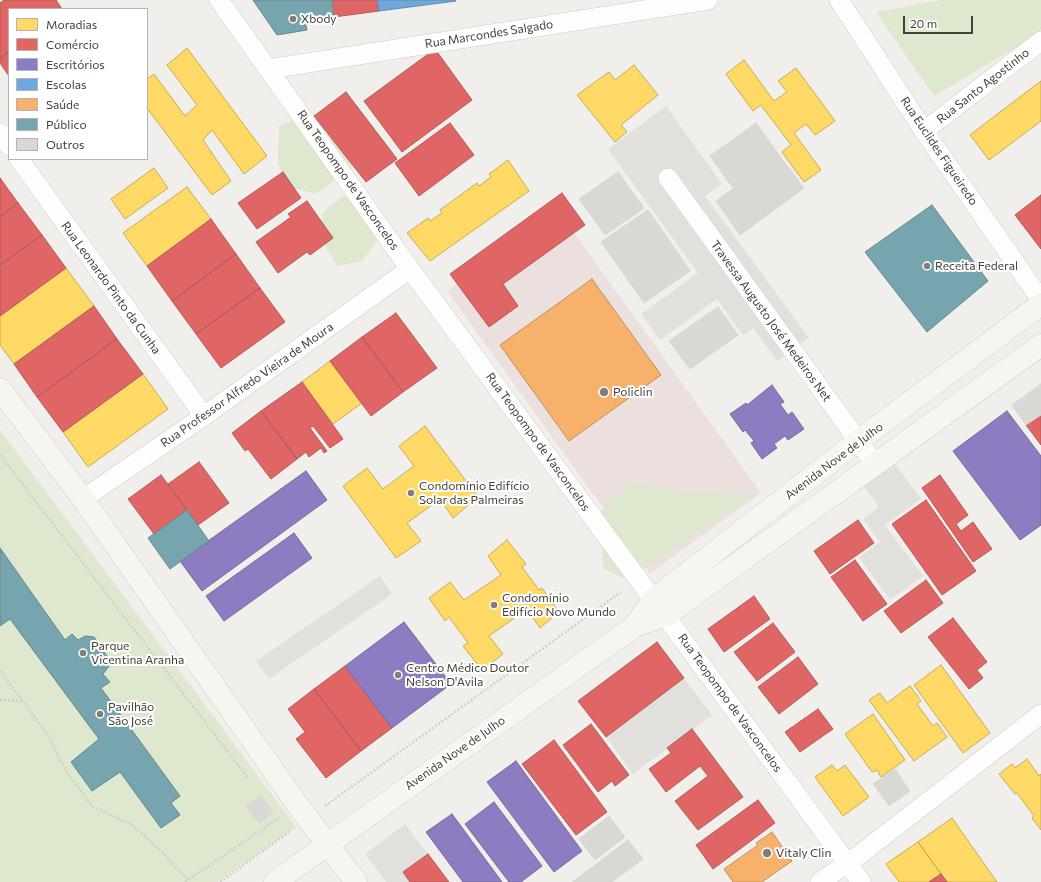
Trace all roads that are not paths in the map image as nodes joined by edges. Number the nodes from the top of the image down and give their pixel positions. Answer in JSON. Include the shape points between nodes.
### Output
{"nodes":[{"id":1,"x":219,"y":0,"type":"edge"},
{"id":2,"x":708,"y":0,"type":"edge"},
{"id":3,"x":839,"y":0,"type":"edge"},
{"id":4,"x":1041,"y":41,"type":"edge"},
{"id":5,"x":269,"y":69,"type":"junction"},
{"id":6,"x":924,"y":131,"type":"junction"},
{"id":7,"x":0,"y":133,"type":"edge"},
{"id":8,"x":8,"y":145,"type":"edge"},
{"id":9,"x":20,"y":160,"type":"edge"},
{"id":10,"x":668,"y":178,"type":"dead end"},
{"id":11,"x":410,"y":269,"type":"junction"},
{"id":12,"x":1041,"y":300,"type":"edge"},
{"id":13,"x":1041,"y":304,"type":"edge"},
{"id":14,"x":1041,"y":345,"type":"edge"},
{"id":15,"x":0,"y":389,"type":"edge"},
{"id":16,"x":204,"y":416,"type":"junction"},
{"id":17,"x":858,"y":441,"type":"junction"},
{"id":18,"x":875,"y":464,"type":"junction"},
{"id":19,"x":83,"y":499,"type":"junction"},
{"id":20,"x":660,"y":607,"type":"junction"},
{"id":21,"x":1041,"y":714,"type":"edge"},
{"id":22,"x":327,"y":844,"type":"junction"},
{"id":23,"x":847,"y":863,"type":"junction"},
{"id":24,"x":275,"y":882,"type":"edge"},
{"id":25,"x":356,"y":882,"type":"edge"},
{"id":26,"x":820,"y":882,"type":"edge"},
{"id":27,"x":861,"y":882,"type":"edge"}],
"edges":[{"from":1,"to":5,"type":"street","name":"Rua Teopompo de Vasconcelos"},
{"from":2,"to":5,"type":"street","name":"Rua Marcondes Salgado"},
{"from":3,"to":6,"type":"street","name":"Rua Euclides Figueiredo"},
{"from":4,"to":6,"type":"street","name":"Rua Santo Agostinho"},
{"from":5,"to":11,"type":"street","name":"Rua Teopompo de Vasconcelos"},
{"from":6,"to":12,"type":"street","name":"Rua Euclides Figueiredo"},
{"from":7,"to":8,"type":"street"},
{"from":9,"to":16,"type":"street","name":"Rua Leonardo Pinto da Cunha"},
{"from":10,"to":17,"type":"street","name":"Travessa Augusto José Medeiros Net"},
{"from":11,"to":16,"type":"street","name":"Rua Professor Alfredo Vieira de Moura"},
{"from":11,"to":20,"type":"street","name":"Rua Teopompo de Vasconcelos"},
{"from":13,"to":17,"type":"main road","name":"Avenida Nove de Julho"},
{"from":14,"to":18,"type":"main road","name":"Avenida Nove de Julho"},
{"from":15,"to":19,"type":"main road"},
{"from":16,"to":19,"type":"street","name":"Rua Professor Alfredo Vieira de Moura"},
{"from":17,"to":18,"type":"street","name":"Travessa Augusto José Medeiros Net"},
{"from":17,"to":20,"type":"main road","name":"Avenida Nove de Julho"},
{"from":18,"to":20,"type":"main road","name":"Avenida Nove de Julho"},
{"from":19,"to":22,"type":"main road"},
{"from":20,"to":22,"type":"main road","name":"Avenida Nove de Julho"},
{"from":20,"to":23,"type":"street","name":"Rua Teopompo de Vasconcelos"},
{"from":21,"to":23,"type":"street"},
{"from":22,"to":24,"type":"main road","name":"Avenida Nove de Julho"},
{"from":22,"to":25,"type":"main road"},
{"from":23,"to":26,"type":"street"},
{"from":23,"to":27,"type":"street","name":"Rua Teopompo de Vasconcelos"}]}
